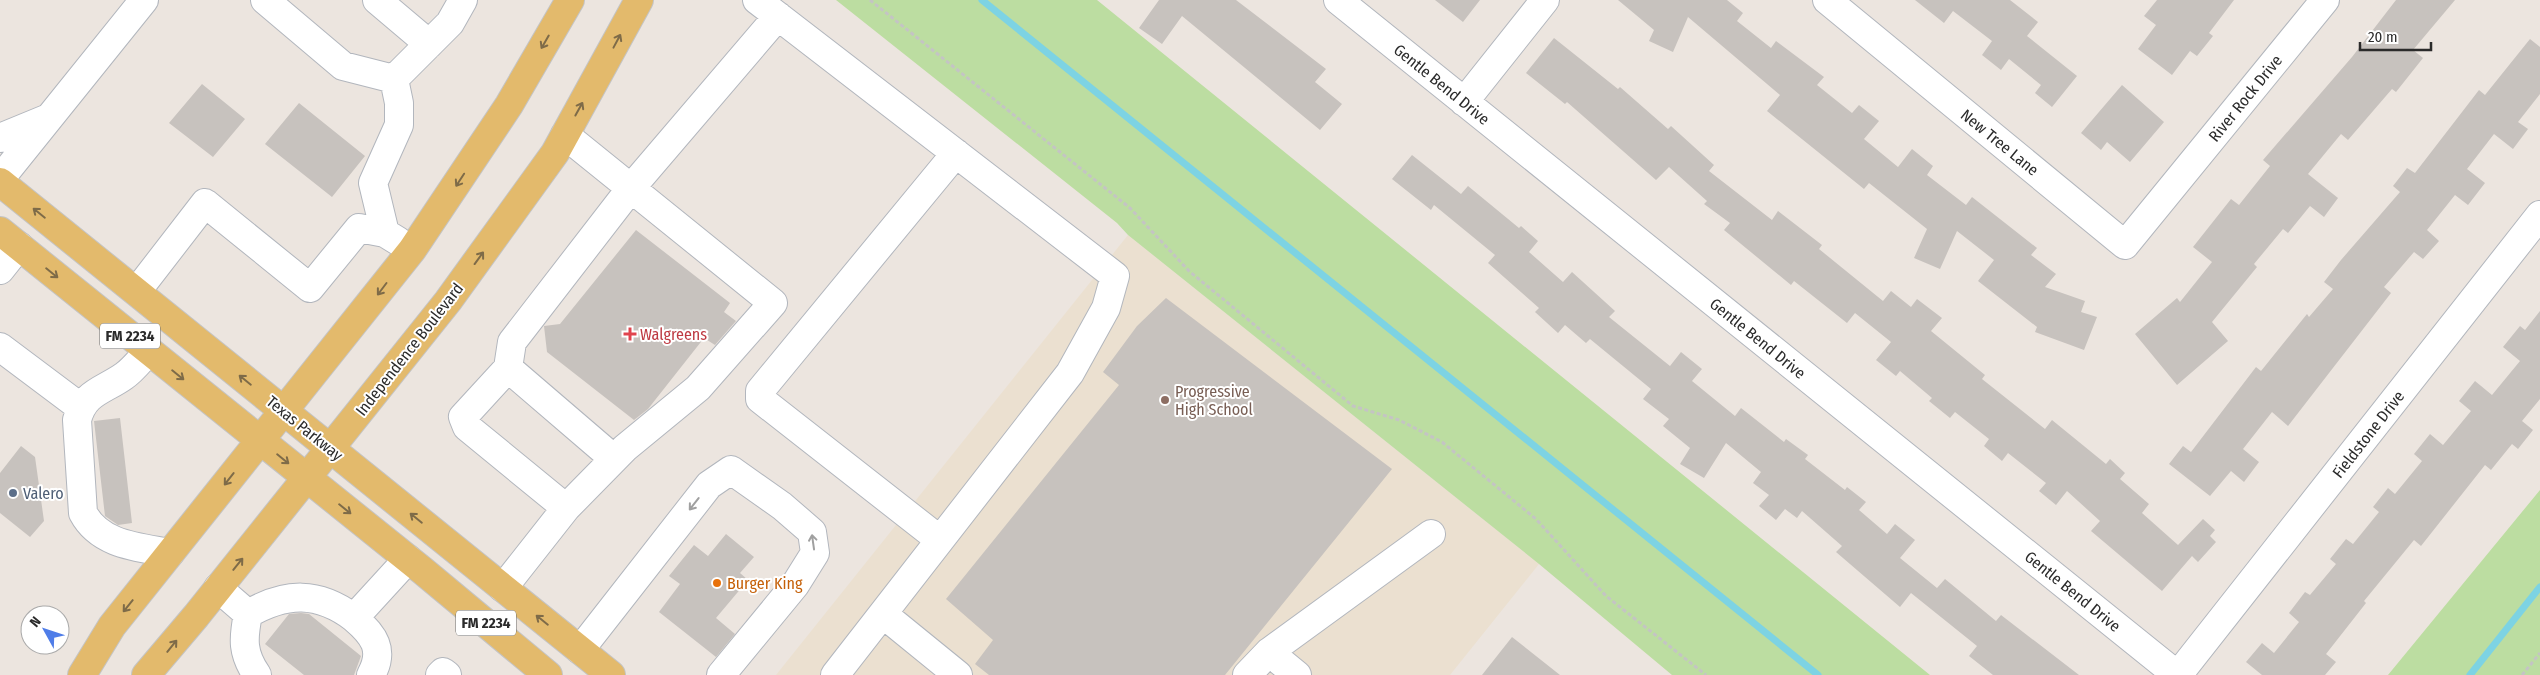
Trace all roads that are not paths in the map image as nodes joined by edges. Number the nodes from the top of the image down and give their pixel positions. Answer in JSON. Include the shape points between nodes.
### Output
{"nodes":[{"id":1,"x":144,"y":0,"type":"edge"},
{"id":2,"x":265,"y":0,"type":"edge"},
{"id":3,"x":377,"y":0,"type":"edge"},
{"id":4,"x":462,"y":0,"type":"edge"},
{"id":5,"x":570,"y":0,"type":"edge"},
{"id":6,"x":639,"y":0,"type":"edge"},
{"id":7,"x":1338,"y":0,"type":"edge"},
{"id":8,"x":1545,"y":0,"type":"edge"},
{"id":9,"x":1827,"y":0,"type":"edge"},
{"id":10,"x":2326,"y":0,"type":"edge"},
{"id":11,"x":768,"y":8,"type":"edge"},
{"id":12,"x":429,"y":44,"type":"junction"},
{"id":13,"x":394,"y":79,"type":"junction"},
{"id":14,"x":1464,"y":102,"type":"junction"},
{"id":15,"x":50,"y":117,"type":"junction"},
{"id":16,"x":565,"y":135,"type":"junction"},
{"id":17,"x":0,"y":138,"type":"edge"},
{"id":18,"x":956,"y":153,"type":"junction"},
{"id":19,"x":0,"y":180,"type":"edge"},
{"id":20,"x":632,"y":188,"type":"junction"},
{"id":21,"x":2164,"y":197,"type":"joint"},
{"id":22,"x":2540,"y":215,"type":"edge"},
{"id":23,"x":385,"y":233,"type":"junction"},
{"id":24,"x":10,"y":239,"type":"edge"},
{"id":25,"x":412,"y":250,"type":"junction"},
{"id":26,"x":0,"y":270,"type":"edge"},
{"id":27,"x":137,"y":291,"type":"junction"},
{"id":28,"x":0,"y":347,"type":"edge"},
{"id":29,"x":149,"y":351,"type":"junction"},
{"id":30,"x":508,"y":368,"type":"junction"},
{"id":31,"x":80,"y":407,"type":"junction"},
{"id":32,"x":283,"y":411,"type":"junction"},
{"id":33,"x":260,"y":440,"type":"junction"},
{"id":34,"x":330,"y":448,"type":"junction"},
{"id":35,"x":614,"y":458,"type":"junction"},
{"id":36,"x":306,"y":478,"type":"junction"},
{"id":37,"x":566,"y":508,"type":"junction"},
{"id":38,"x":1432,"y":534,"type":"dead end"},
{"id":39,"x":940,"y":540,"type":"junction"},
{"id":40,"x":170,"y":554,"type":"junction"},
{"id":41,"x":408,"y":559,"type":"junction"},
{"id":42,"x":218,"y":588,"type":"junction"},
{"id":43,"x":503,"y":588,"type":"junction"},
{"id":44,"x":248,"y":614,"type":"junction"},
{"id":45,"x":883,"y":614,"type":"junction"},
{"id":46,"x":354,"y":618,"type":"junction"},
{"id":47,"x":580,"y":650,"type":"junction"},
{"id":48,"x":1269,"y":652,"type":"junction"},
{"id":49,"x":2196,"y":652,"type":"joint"},
{"id":50,"x":82,"y":675,"type":"edge"},
{"id":51,"x":146,"y":675,"type":"edge"},
{"id":52,"x":257,"y":675,"type":"edge"},
{"id":53,"x":371,"y":675,"type":"edge"},
{"id":54,"x":440,"y":675,"type":"edge"},
{"id":55,"x":447,"y":675,"type":"edge"},
{"id":56,"x":548,"y":675,"type":"edge"},
{"id":57,"x":611,"y":675,"type":"edge"},
{"id":58,"x":721,"y":675,"type":"edge"},
{"id":59,"x":836,"y":675,"type":"edge"},
{"id":60,"x":958,"y":675,"type":"edge"},
{"id":61,"x":1247,"y":675,"type":"edge"},
{"id":62,"x":1297,"y":675,"type":"edge"},
{"id":63,"x":2178,"y":675,"type":"edge"}],
"edges":[{"from":1,"to":15,"type":"street"},
{"from":2,"to":13,"type":"street","via":[[343,66]]},
{"from":3,"to":12,"type":"street"},
{"from":4,"to":12,"type":"street","via":[[450,23]]},
{"from":5,"to":25,"type":"main road","one_way":true,"via":[[509,105]]},
{"from":16,"to":6,"type":"main road","name":"Independence Boulevard","one_way":true},
{"from":7,"to":14,"type":"street","name":"Gentle Bend Drive"},
{"from":8,"to":14,"type":"street"},
{"from":9,"to":21,"type":"street","name":"New Tree Lane","via":[[2125,245]]},
{"from":10,"to":21,"type":"street","name":"River Rock Drive"},
{"from":11,"to":18,"type":"street"},
{"from":11,"to":20,"type":"street"},
{"from":12,"to":13,"type":"street"},
{"from":13,"to":23,"type":"street","via":[[400,103],[399,125],[373,183]]},
{"from":14,"to":63,"type":"street","name":"Gentle Bend Drive"},
{"from":15,"to":17,"type":"street"},
{"from":15,"to":19,"type":"street"},
{"from":16,"to":20,"type":"street"},
{"from":34,"to":16,"type":"main road","name":"Independence Boulevard","one_way":true,"via":[[448,301]]},
{"from":18,"to":39,"type":"street","via":[[1115,276],[1106,308],[1070,373]]},
{"from":18,"to":39,"type":"street","via":[[760,391],[760,399]]},
{"from":27,"to":19,"type":"main road","name":"Texas Parkway","number":"FM 2234","one_way":true},
{"from":20,"to":30,"type":"street","via":[[512,342]]},
{"from":20,"to":35,"type":"street","via":[[773,303],[698,388]]},
{"from":22,"to":49,"type":"street","name":"Fieldstone Drive"},
{"from":23,"to":25,"type":"street"},
{"from":23,"to":27,"type":"street","via":[[359,228],[310,288],[206,203]]},
{"from":24,"to":26,"type":"street"},
{"from":24,"to":29,"type":"main road","number":"FM 2234","one_way":true},
{"from":25,"to":32,"type":"main road","one_way":true},
{"from":32,"to":27,"type":"main road","name":"Texas Parkway","number":"FM 2234","one_way":true},
{"from":28,"to":31,"type":"street"},
{"from":29,"to":31,"type":"street","via":[[125,376],[90,396]]},
{"from":29,"to":33,"type":"main road","number":"FM 2234","one_way":true},
{"from":30,"to":35,"type":"street"},
{"from":30,"to":37,"type":"street","via":[[463,417],[467,428]]},
{"from":31,"to":40,"type":"street","via":[[77,420],[83,513],[90,526],[106,538]]},
{"from":32,"to":33,"type":"main road"},
{"from":32,"to":34,"type":"main road","name":"Texas Parkway","number":"FM 2234"},
{"from":33,"to":36,"type":"main road","number":"FM 2234","one_way":true},
{"from":33,"to":40,"type":"main road","one_way":true},
{"from":34,"to":36,"type":"main road","name":"Independence Boulevard"},
{"from":43,"to":34,"type":"main road","name":"Texas Parkway","number":"FM 2234","one_way":true},
{"from":35,"to":37,"type":"street"},
{"from":36,"to":41,"type":"main road","number":"FM 2234","one_way":true},
{"from":42,"to":36,"type":"main road","name":"Independence Boulevard","one_way":true},
{"from":37,"to":43,"type":"street"},
{"from":38,"to":48,"type":"street"},
{"from":39,"to":45,"type":"street"},
{"from":40,"to":50,"type":"main road","one_way":true,"via":[[112,626]]},
{"from":41,"to":46,"type":"street"},
{"from":41,"to":56,"type":"main road","number":"FM 2234"},
{"from":42,"to":44,"type":"street"},
{"from":51,"to":42,"type":"main road","name":"Independence Boulevard","one_way":true},
{"from":47,"to":43,"type":"main road","name":"Texas Parkway","number":"FM 2234","one_way":true},
{"from":44,"to":46,"type":"street","via":[[273,601],[305,596],[341,608]]},
{"from":44,"to":52,"type":"street","via":[[244,639],[246,654]]},
{"from":45,"to":59,"type":"street"},
{"from":45,"to":60,"type":"street"},
{"from":46,"to":53,"type":"street","via":[[366,628],[378,651],[379,662]]},
{"from":47,"to":57,"type":"main road","name":"Texas Parkway","number":"FM 2234"},
{"from":58,"to":47,"type":"street","one_way":true,"via":[[795,584],[815,553],[812,532],[731,470],[709,485]]},
{"from":48,"to":61,"type":"street"},
{"from":48,"to":62,"type":"street"},
{"from":49,"to":63,"type":"street","name":"Gentle Bend Drive"},
{"from":54,"to":55,"type":"street","via":[[443,672]]}]}
